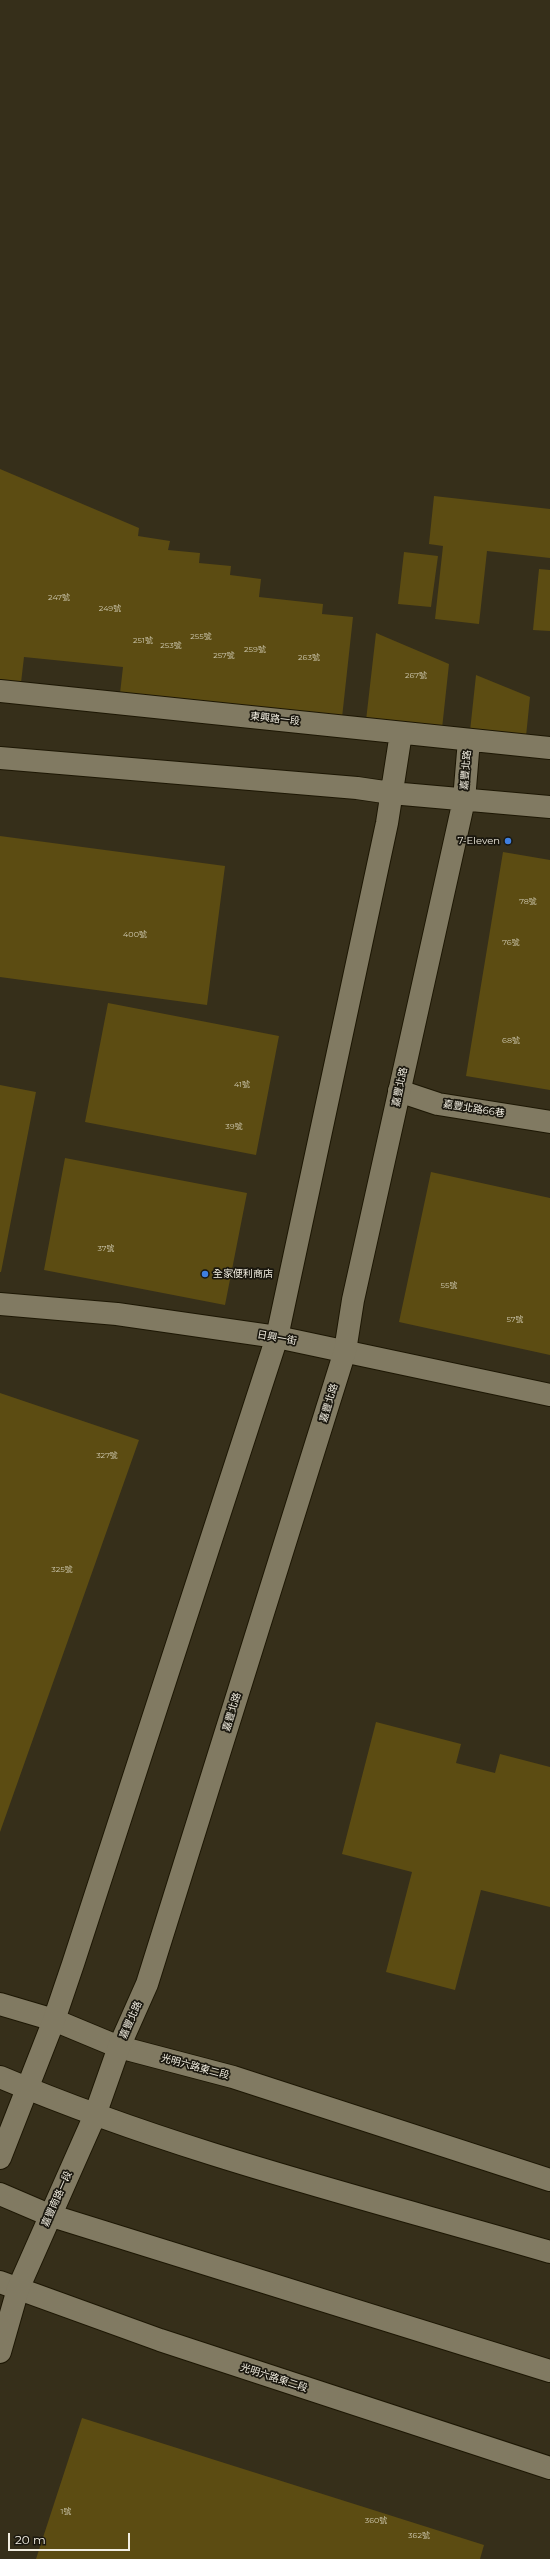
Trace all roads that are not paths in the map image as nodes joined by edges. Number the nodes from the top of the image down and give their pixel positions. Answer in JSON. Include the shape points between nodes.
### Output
{"nodes":[{"id":1,"x":0,"y":692,"type":"edge"},
{"id":2,"x":401,"y":733,"type":"junction"},
{"id":3,"x":469,"y":740,"type":"junction"},
{"id":4,"x":550,"y":748,"type":"edge"},
{"id":5,"x":0,"y":758,"type":"edge"},
{"id":6,"x":391,"y":793,"type":"junction"},
{"id":7,"x":464,"y":800,"type":"junction"},
{"id":8,"x":550,"y":807,"type":"edge"},
{"id":9,"x":399,"y":1092,"type":"junction"},
{"id":10,"x":550,"y":1122,"type":"edge"},
{"id":11,"x":0,"y":1304,"type":"edge"},
{"id":12,"x":277,"y":1337,"type":"junction"},
{"id":13,"x":345,"y":1351,"type":"junction"},
{"id":14,"x":550,"y":1395,"type":"edge"},
{"id":15,"x":0,"y":2004,"type":"edge"},
{"id":16,"x":54,"y":2020,"type":"junction"},
{"id":17,"x":119,"y":2047,"type":"junction"},
{"id":18,"x":0,"y":2077,"type":"edge"},
{"id":19,"x":28,"y":2089,"type":"junction"},
{"id":20,"x":95,"y":2116,"type":"junction"},
{"id":21,"x":0,"y":2158,"type":"edge"},
{"id":22,"x":550,"y":2180,"type":"edge"},
{"id":23,"x":0,"y":2194,"type":"edge"},
{"id":24,"x":49,"y":2215,"type":"junction"},
{"id":25,"x":550,"y":2252,"type":"edge"},
{"id":26,"x":9,"y":2286,"type":"edge"},
{"id":27,"x":0,"y":2352,"type":"edge"},
{"id":28,"x":550,"y":2371,"type":"edge"},
{"id":29,"x":550,"y":2468,"type":"edge"}],
"edges":[{"from":1,"to":2,"type":"street","name":"東興路一段"},
{"from":2,"to":3,"type":"street","name":"東興路一段"},
{"from":2,"to":6,"type":"street"},
{"from":3,"to":4,"type":"street","name":"東興路一段"},
{"from":3,"to":7,"type":"street","name":"嘉豐北路"},
{"from":5,"to":6,"type":"street"},
{"from":6,"to":7,"type":"street"},
{"from":6,"to":12,"type":"street"},
{"from":7,"to":8,"type":"street"},
{"from":7,"to":9,"type":"street","name":"嘉豐北路"},
{"from":9,"to":10,"type":"street","name":"嘉豐北路66巷","via":[[438,1104]]},
{"from":9,"to":13,"type":"street","name":"嘉豐北路","via":[[353,1300]]},
{"from":11,"to":12,"type":"street","name":"日興一街","via":[[117,1314]]},
{"from":12,"to":13,"type":"street","name":"日興一街"},
{"from":12,"to":16,"type":"street"},
{"from":13,"to":14,"type":"street","name":"日興一街"},
{"from":13,"to":17,"type":"street","name":"嘉豐北路","via":[[147,1984]]},
{"from":15,"to":16,"type":"street","name":"光明六路東二段"},
{"from":16,"to":17,"type":"street","name":"光明六路東二段"},
{"from":16,"to":19,"type":"street"},
{"from":17,"to":20,"type":"street","name":"嘉豐南路一段"},
{"from":17,"to":22,"type":"street","name":"光明六路東二段","via":[[233,2077]]},
{"from":18,"to":19,"type":"street"},
{"from":19,"to":20,"type":"street"},
{"from":19,"to":21,"type":"street"},
{"from":20,"to":24,"type":"street","name":"嘉豐南路一段"},
{"from":20,"to":25,"type":"street","via":[[204,2152]]},
{"from":23,"to":24,"type":"street"},
{"from":24,"to":26,"type":"street","name":"嘉豐南路一段"},
{"from":24,"to":28,"type":"street"},
{"from":26,"to":27,"type":"street","name":"嘉豐南路一段"},
{"from":26,"to":29,"type":"street","name":"光明六路東二段","via":[[160,2340]]}]}
